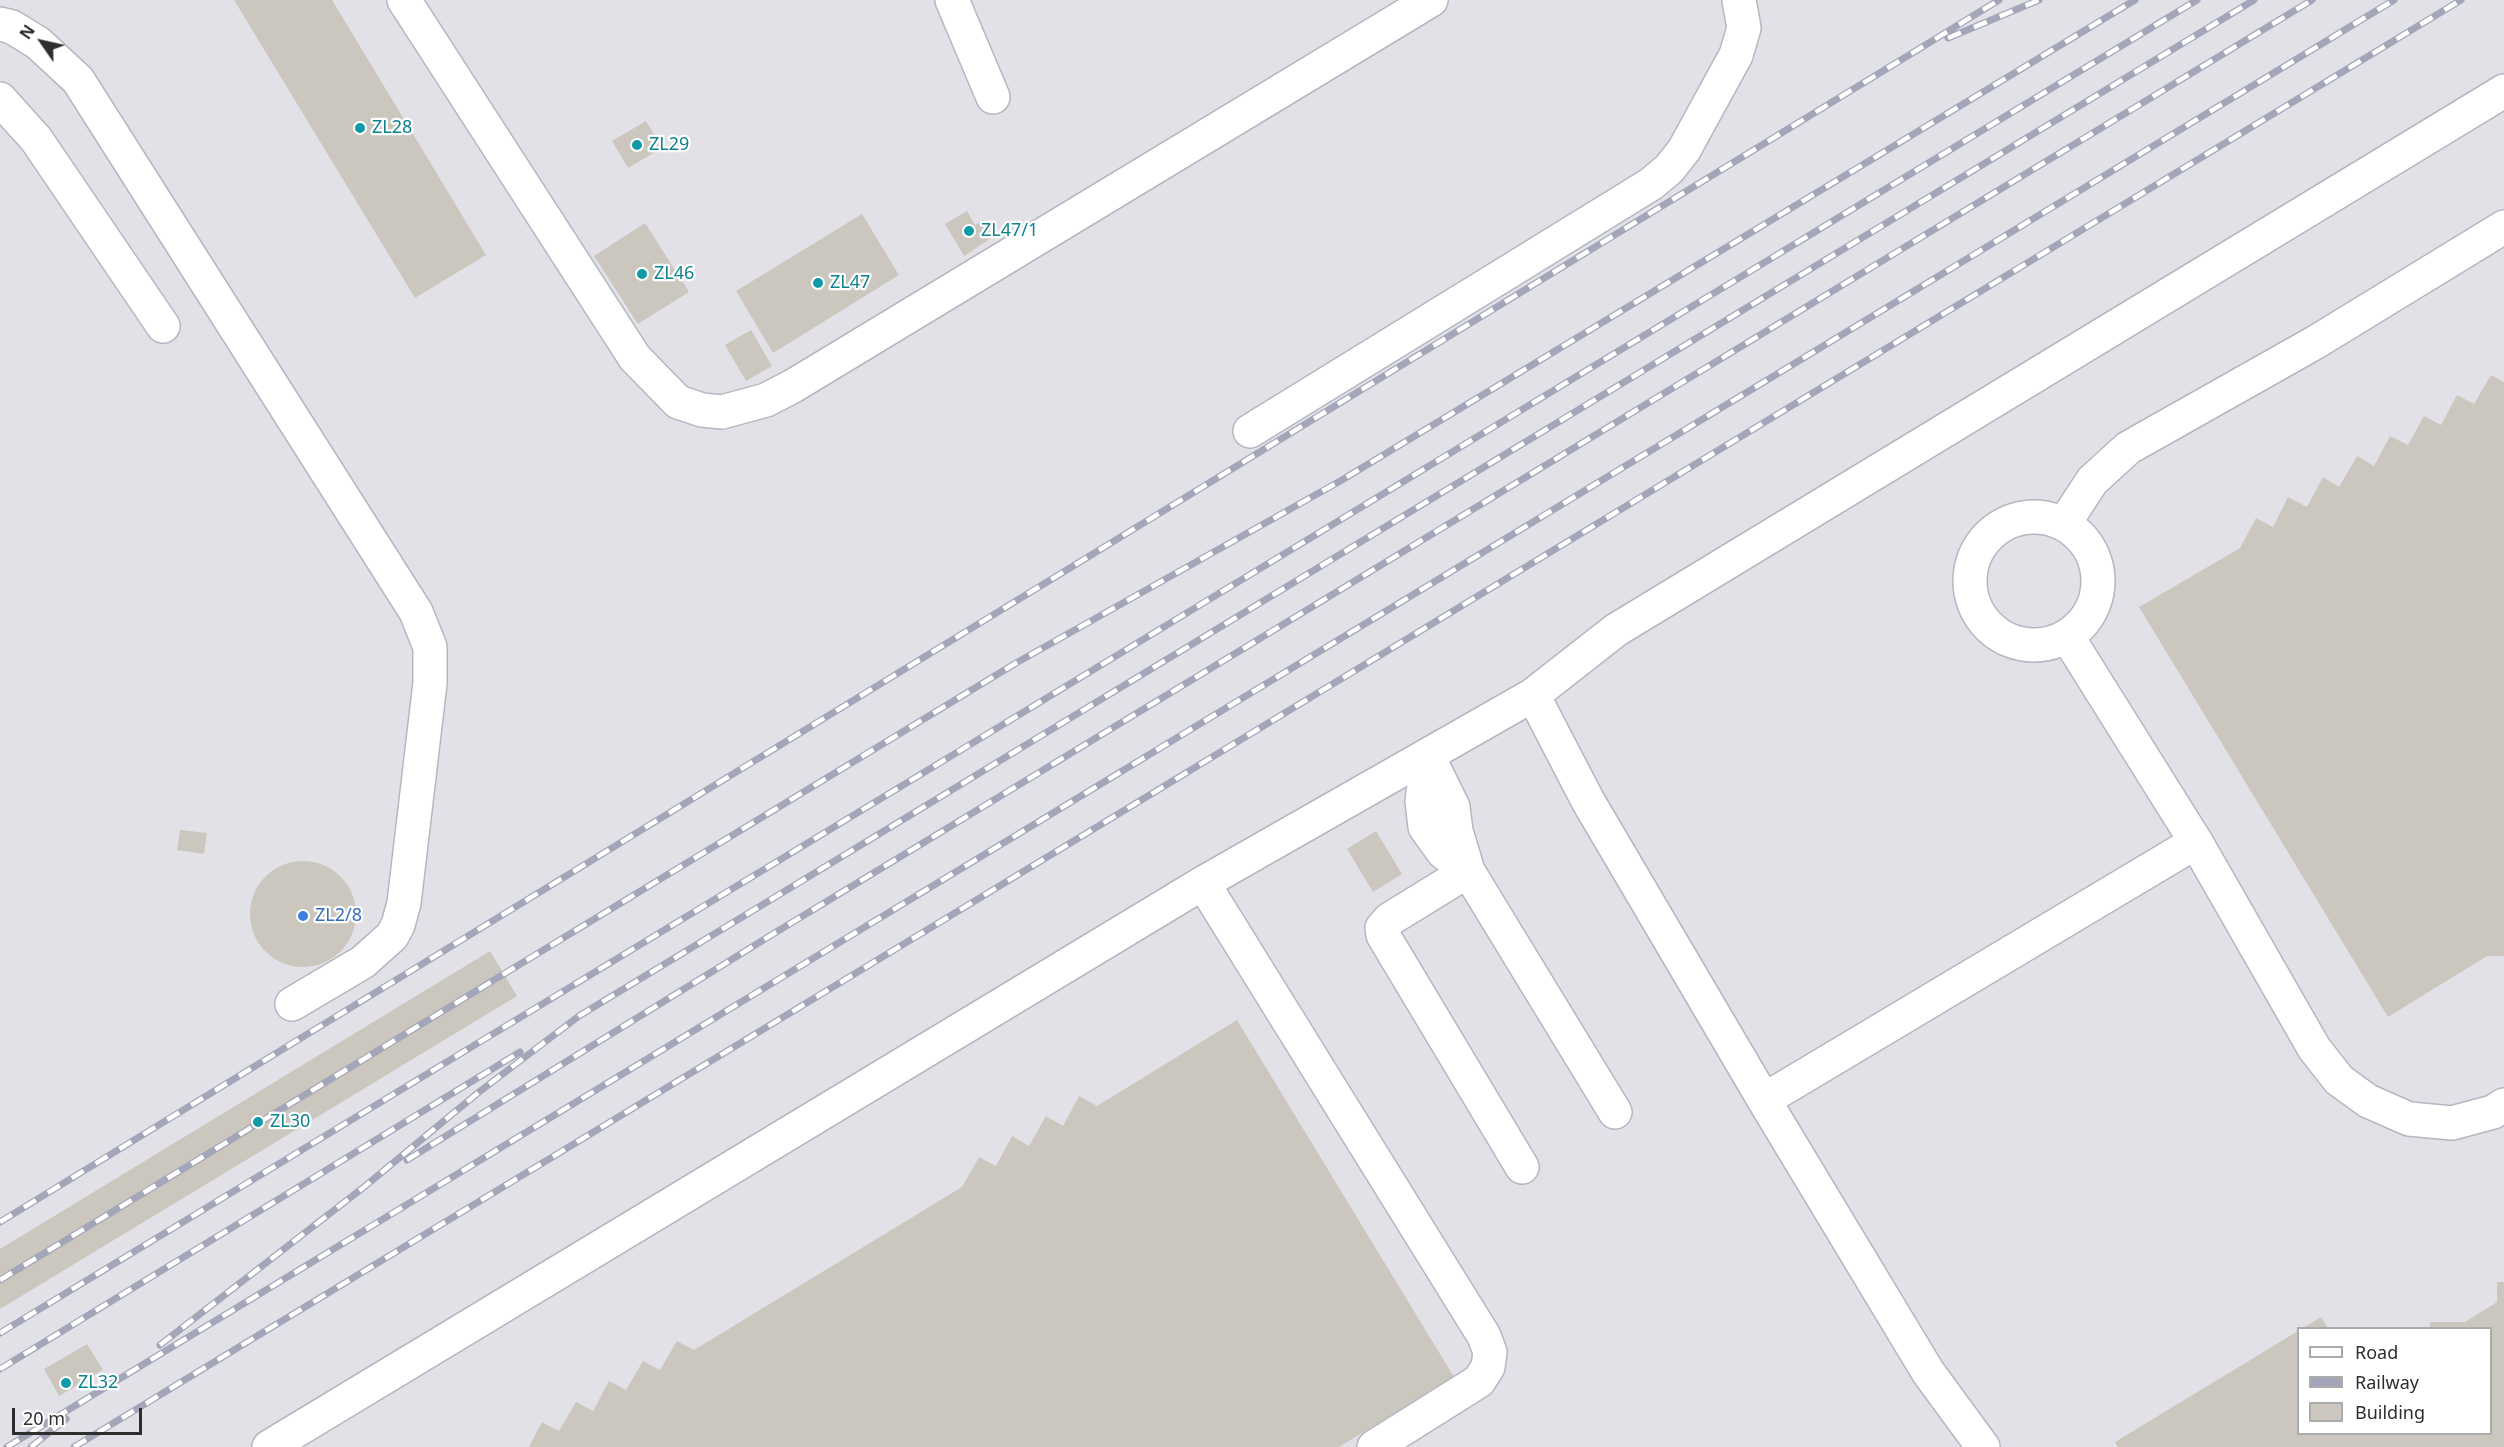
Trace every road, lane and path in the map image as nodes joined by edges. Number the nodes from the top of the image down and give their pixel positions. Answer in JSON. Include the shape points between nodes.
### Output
{"nodes":[{"id":1,"x":404,"y":0,"type":"edge"},
{"id":2,"x":952,"y":0,"type":"edge"},
{"id":3,"x":1431,"y":0,"type":"edge"},
{"id":4,"x":1739,"y":0,"type":"edge"},
{"id":5,"x":0,"y":24,"type":"edge"},
{"id":6,"x":2504,"y":91,"type":"edge"},
{"id":7,"x":993,"y":97,"type":"dead end"},
{"id":8,"x":0,"y":99,"type":"edge"},
{"id":9,"x":2504,"y":227,"type":"edge"},
{"id":10,"x":164,"y":326,"type":"dead end"},
{"id":11,"x":1250,"y":430,"type":"dead end"},
{"id":12,"x":2064,"y":525,"type":"junction"},
{"id":13,"x":2067,"y":636,"type":"junction"},
{"id":14,"x":1533,"y":695,"type":"junction"},
{"id":15,"x":1428,"y":756,"type":"junction"},
{"id":16,"x":2196,"y":842,"type":"junction"},
{"id":17,"x":1468,"y":871,"type":"junction"},
{"id":18,"x":1203,"y":883,"type":"junction"},
{"id":19,"x":292,"y":1004,"type":"dead end"},
{"id":20,"x":1764,"y":1100,"type":"junction"},
{"id":21,"x":2504,"y":1105,"type":"edge"},
{"id":22,"x":1615,"y":1112,"type":"dead end"},
{"id":23,"x":1522,"y":1167,"type":"dead end"},
{"id":24,"x":268,"y":1447,"type":"edge"},
{"id":25,"x":1374,"y":1447,"type":"edge"},
{"id":26,"x":1983,"y":1447,"type":"edge"}],
"edges":[{"from":1,"to":3,"type":"lane","via":[[635,358],[678,402],[722,412],[766,400],[793,386]]},
{"from":2,"to":7,"type":"lane"},
{"from":4,"to":11,"type":"lane","via":[[1744,28],[1736,55],[1684,150],[1669,169],[1651,184]]},
{"from":5,"to":19,"type":"lane","via":[[38,43],[78,80],[416,612],[430,647],[404,903],[398,925],[392,936],[363,962]]},
{"from":6,"to":14,"type":"lane","via":[[1616,630]]},
{"from":8,"to":10,"type":"lane","via":[[36,139]]},
{"from":9,"to":12,"type":"lane","via":[[2316,342],[2128,448],[2092,480]]},
{"from":12,"to":13,"type":"lane","via":[[2090,550],[2098,585],[2092,609]]},
{"from":12,"to":13,"type":"lane","via":[[2038,517],[2017,519],[1998,528],[1983,543],[1973,562],[1970,590],[1980,616],[2000,636],[2034,645]]},
{"from":13,"to":16,"type":"lane"},
{"from":14,"to":15,"type":"lane"},
{"from":14,"to":20,"type":"lane","via":[[1588,801]]},
{"from":15,"to":17,"type":"lane","via":[[1453,807]]},
{"from":15,"to":18,"type":"lane"},
{"from":16,"to":20,"type":"lane"},
{"from":16,"to":21,"type":"lane","via":[[2314,1048],[2338,1080],[2368,1101],[2409,1119],[2452,1123],[2493,1112]]},
{"from":17,"to":22,"type":"lane"},
{"from":17,"to":23,"type":"lane","via":[[1390,919],[1382,928],[1383,935]]},
{"from":18,"to":24,"type":"lane"},
{"from":18,"to":25,"type":"lane","via":[[1484,1336],[1490,1352],[1488,1367],[1479,1381]]},
{"from":20,"to":26,"type":"lane","via":[[1928,1372]]}]}
